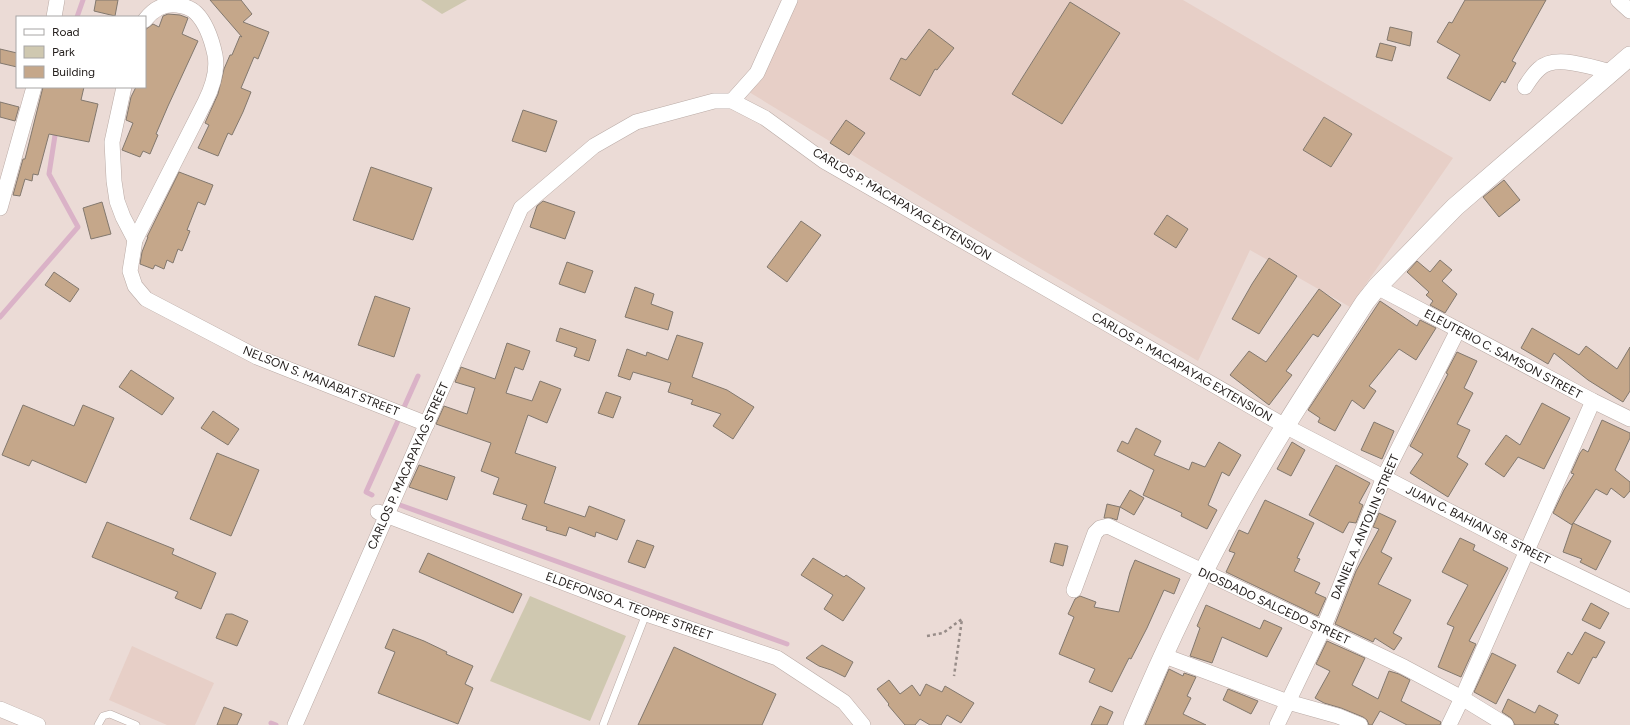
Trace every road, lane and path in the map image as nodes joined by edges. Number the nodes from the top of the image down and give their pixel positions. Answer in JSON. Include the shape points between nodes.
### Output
{"nodes":[{"id":1,"x":56,"y":0,"type":"edge"},
{"id":2,"x":790,"y":0,"type":"edge"},
{"id":3,"x":1618,"y":0,"type":"edge"},
{"id":4,"x":1630,"y":11,"type":"edge"},
{"id":5,"x":54,"y":16,"type":"edge"},
{"id":6,"x":146,"y":19,"type":"edge"},
{"id":7,"x":1630,"y":56,"type":"edge"},
{"id":8,"x":1612,"y":72,"type":"junction"},
{"id":9,"x":1525,"y":87,"type":"dead end"},
{"id":10,"x":34,"y":88,"type":"edge"},
{"id":11,"x":124,"y":88,"type":"edge"},
{"id":12,"x":732,"y":101,"type":"junction"},
{"id":13,"x":0,"y":208,"type":"edge"},
{"id":14,"x":520,"y":208,"type":"joint"},
{"id":15,"x":134,"y":240,"type":"junction"},
{"id":16,"x":1377,"y":287,"type":"junction"},
{"id":17,"x":1458,"y":330,"type":"junction"},
{"id":18,"x":1593,"y":401,"type":"junction"},
{"id":19,"x":1630,"y":418,"type":"edge"},
{"id":20,"x":426,"y":424,"type":"junction"},
{"id":21,"x":1285,"y":426,"type":"junction"},
{"id":22,"x":1384,"y":477,"type":"junction"},
{"id":23,"x":382,"y":514,"type":"junction"},
{"id":24,"x":1526,"y":550,"type":"junction"},
{"id":25,"x":1203,"y":572,"type":"junction"},
{"id":26,"x":1074,"y":590,"type":"dead end"},
{"id":27,"x":1630,"y":601,"type":"edge"},
{"id":28,"x":646,"y":614,"type":"junction"},
{"id":29,"x":1323,"y":629,"type":"junction"},
{"id":30,"x":927,"y":636,"type":"dead end"},
{"id":31,"x":1162,"y":654,"type":"junction"},
{"id":32,"x":954,"y":676,"type":"dead end"},
{"id":33,"x":1462,"y":698,"type":"junction"},
{"id":34,"x":1288,"y":702,"type":"junction"},
{"id":35,"x":0,"y":709,"type":"edge"},
{"id":36,"x":38,"y":725,"type":"edge"},
{"id":37,"x":98,"y":725,"type":"edge"},
{"id":38,"x":136,"y":725,"type":"edge"},
{"id":39,"x":295,"y":725,"type":"edge"},
{"id":40,"x":603,"y":725,"type":"edge"},
{"id":41,"x":863,"y":725,"type":"edge"},
{"id":42,"x":1133,"y":725,"type":"edge"},
{"id":43,"x":1277,"y":725,"type":"edge"},
{"id":44,"x":1360,"y":725,"type":"edge"},
{"id":45,"x":1449,"y":725,"type":"edge"},
{"id":46,"x":1506,"y":725,"type":"edge"}],
"edges":[{"from":1,"to":5,"type":"street"},
{"from":2,"to":12,"type":"street","via":[[758,74]]},
{"from":3,"to":4,"type":"street"},
{"from":6,"to":15,"type":"street","name":"NELSON S. MANABAT STREET","via":[[157,8],[168,4],[196,12],[210,38],[215,55],[215,67],[212,88]]},
{"from":7,"to":8,"type":"street"},
{"from":8,"to":9,"type":"street","via":[[1568,62],[1550,62],[1539,69]]},
{"from":8,"to":16,"type":"street","via":[[1455,207]]},
{"from":10,"to":13,"type":"street"},
{"from":11,"to":15,"type":"street","via":[[112,142],[114,181],[122,217]]},
{"from":12,"to":14,"type":"street","name":"CARLOS P. MACAPAYAG EXTENSION","via":[[714,101],[636,122],[594,146]]},
{"from":12,"to":21,"type":"street","name":"CARLOS P. MACAPAYAG EXTENSION","via":[[765,118],[824,161]]},
{"from":14,"to":20,"type":"street","name":"CARLOS P. MACAPAYAG STREET"},
{"from":15,"to":20,"type":"street","name":"NELSON S. MANABAT STREET","via":[[130,271],[135,286],[146,299],[257,357]]},
{"from":16,"to":17,"type":"street","name":"ELEUTERIO C. SAMSON STREET"},
{"from":16,"to":21,"type":"street"},
{"from":17,"to":18,"type":"street","name":"ELEUTERIO C. SAMSON STREET"},
{"from":17,"to":22,"type":"street","name":"DANIEL A. ANTOLIN STREET"},
{"from":18,"to":19,"type":"street","name":"ELEUTERIO C. SAMSON STREET"},
{"from":18,"to":24,"type":"street"},
{"from":20,"to":23,"type":"street","name":"CARLOS P. MACAPAYAG STREET"},
{"from":21,"to":22,"type":"street","name":"JUAN C. BAHIAN SR. STREET"},
{"from":21,"to":25,"type":"street"},
{"from":22,"to":24,"type":"street","name":"JUAN C. BAHIAN SR. STREET"},
{"from":22,"to":29,"type":"street","name":"DANIEL A. ANTOLIN STREET"},
{"from":23,"to":28,"type":"street","name":"ELDEFONSO A. TEOPPE STREET"},
{"from":23,"to":39,"type":"street","name":"CARLOS P. MACAPAYAG STREET"},
{"from":24,"to":27,"type":"street","name":"JUAN C. BAHIAN SR. STREET"},
{"from":24,"to":33,"type":"street"},
{"from":25,"to":26,"type":"street","name":"DIOSDADO SALCEDO STREET","via":[[1108,526],[1100,528],[1095,533]]},
{"from":25,"to":29,"type":"street","name":"DIOSDADO SALCEDO STREET"},
{"from":25,"to":31,"type":"street"},
{"from":28,"to":40,"type":"lane"},
{"from":28,"to":41,"type":"street","name":"ELDEFONSO A. TEOPPE STREET","via":[[776,658],[844,702]]},
{"from":29,"to":33,"type":"street","name":"DIOSDADO SALCEDO STREET"},
{"from":29,"to":34,"type":"street","name":"DANIEL A. ANTOLIN STREET"},
{"from":30,"to":32,"type":"path","via":[[943,633],[962,619]]},
{"from":31,"to":34,"type":"street"},
{"from":31,"to":42,"type":"street"},
{"from":33,"to":45,"type":"street"},
{"from":33,"to":46,"type":"street","name":"DIOSDADO SALCEDO STREET"},
{"from":34,"to":43,"type":"street","name":"DANIEL A. ANTOLIN STREET"},
{"from":34,"to":44,"type":"street"},
{"from":35,"to":36,"type":"street"},
{"from":37,"to":38,"type":"lane","via":[[103,716],[110,714]]}]}
